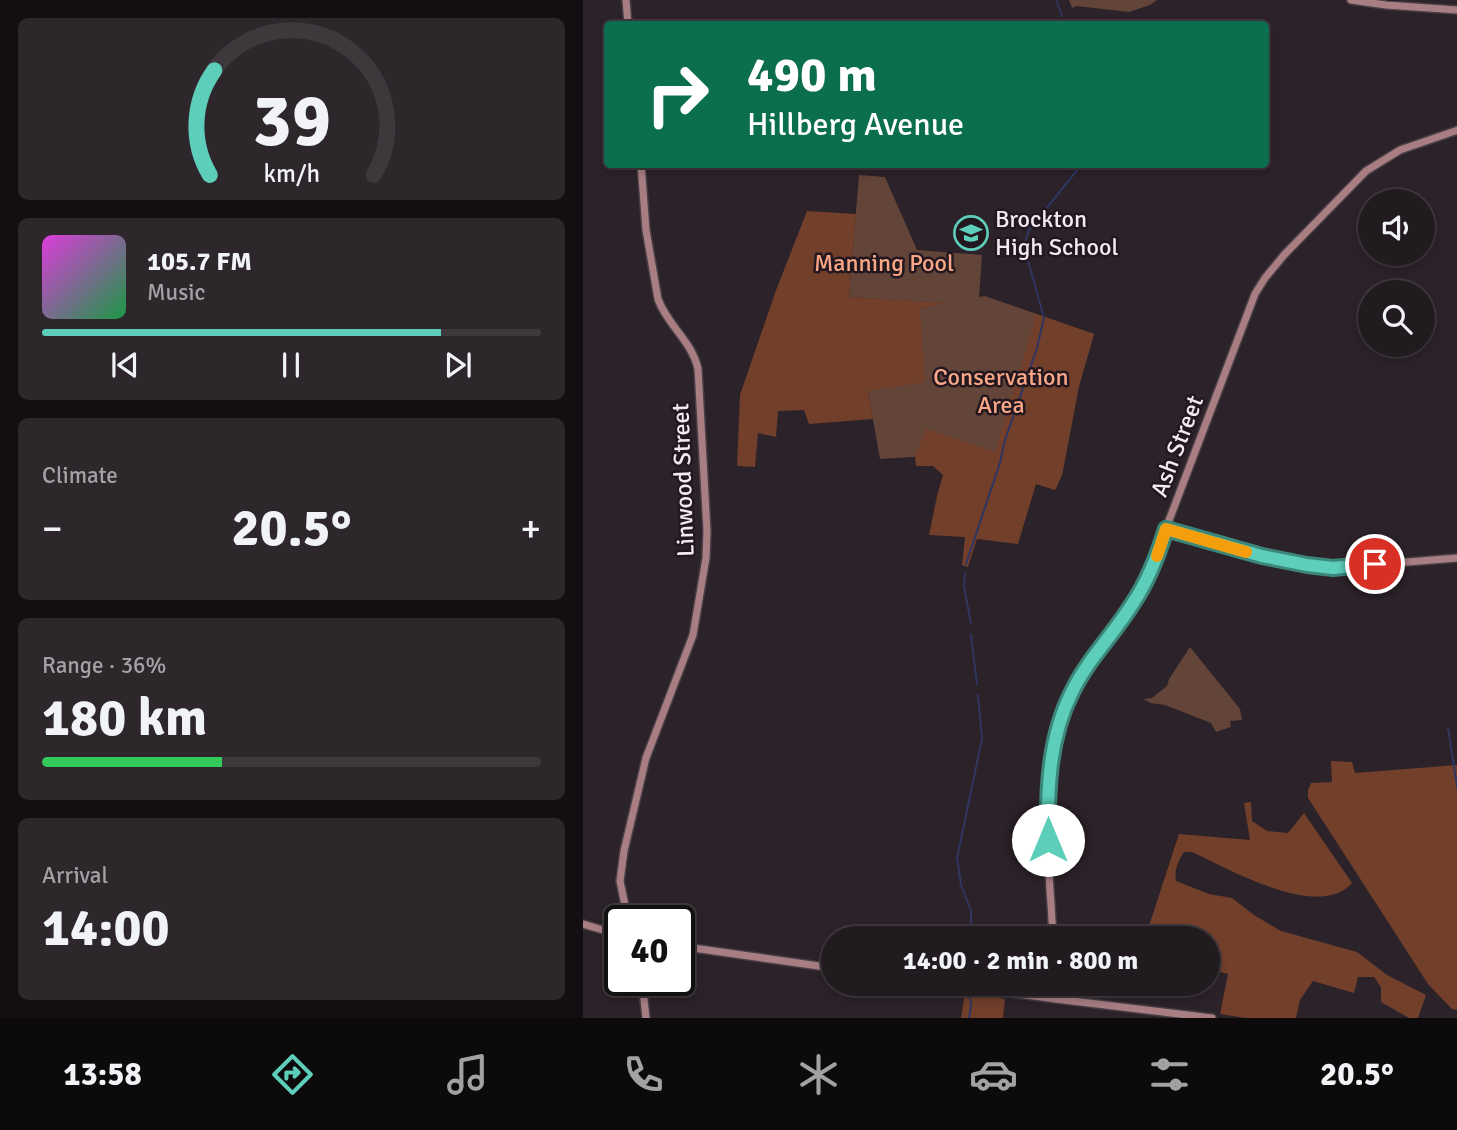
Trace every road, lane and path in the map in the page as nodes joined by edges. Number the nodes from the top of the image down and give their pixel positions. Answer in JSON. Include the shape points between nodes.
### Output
{"nodes":[{"id":1,"x":626,"y":0,"type":"edge"},
{"id":2,"x":1351,"y":0,"type":"edge"},
{"id":3,"x":1457,"y":10,"type":"edge"},
{"id":4,"x":628,"y":21,"type":"edge"},
{"id":5,"x":1457,"y":130,"type":"edge"},
{"id":6,"x":641,"y":168,"type":"edge"},
{"id":7,"x":1166,"y":529,"type":"junction"},
{"id":8,"x":1457,"y":558,"type":"edge"},
{"id":9,"x":625,"y":905,"type":"edge"},
{"id":10,"x":583,"y":924,"type":"edge"},
{"id":11,"x":1052,"y":926,"type":"edge"},
{"id":12,"x":604,"y":930,"type":"edge"},
{"id":13,"x":695,"y":948,"type":"edge"},
{"id":14,"x":821,"y":966,"type":"edge"},
{"id":15,"x":644,"y":996,"type":"edge"},
{"id":16,"x":1034,"y":996,"type":"edge"},
{"id":17,"x":1056,"y":996,"type":"edge"},
{"id":18,"x":1056,"y":999,"type":"junction"},
{"id":19,"x":647,"y":1018,"type":"edge"},
{"id":20,"x":1212,"y":1018,"type":"edge"}],
"edges":[{"from":1,"to":4,"type":"street"},
{"from":2,"to":3,"type":"street"},
{"from":5,"to":7,"type":"street","name":"Ash Street","via":[[1400,150],[1366,171],[1262,282]]},
{"from":6,"to":9,"type":"street","name":"Linwood Street","via":[[658,299],[698,369],[707,545],[693,635],[646,758],[624,851],[620,881]]},
{"from":7,"to":8,"type":"street","via":[[1262,556],[1333,568]]},
{"from":7,"to":11,"type":"street","name":"Ash Street","via":[[1142,588],[1082,674],[1058,727],[1048,801]]},
{"from":10,"to":12,"type":"street"},
{"from":13,"to":14,"type":"street"},
{"from":15,"to":19,"type":"street"},
{"from":16,"to":18,"type":"street"},
{"from":17,"to":18,"type":"street"},
{"from":18,"to":20,"type":"street"}]}
